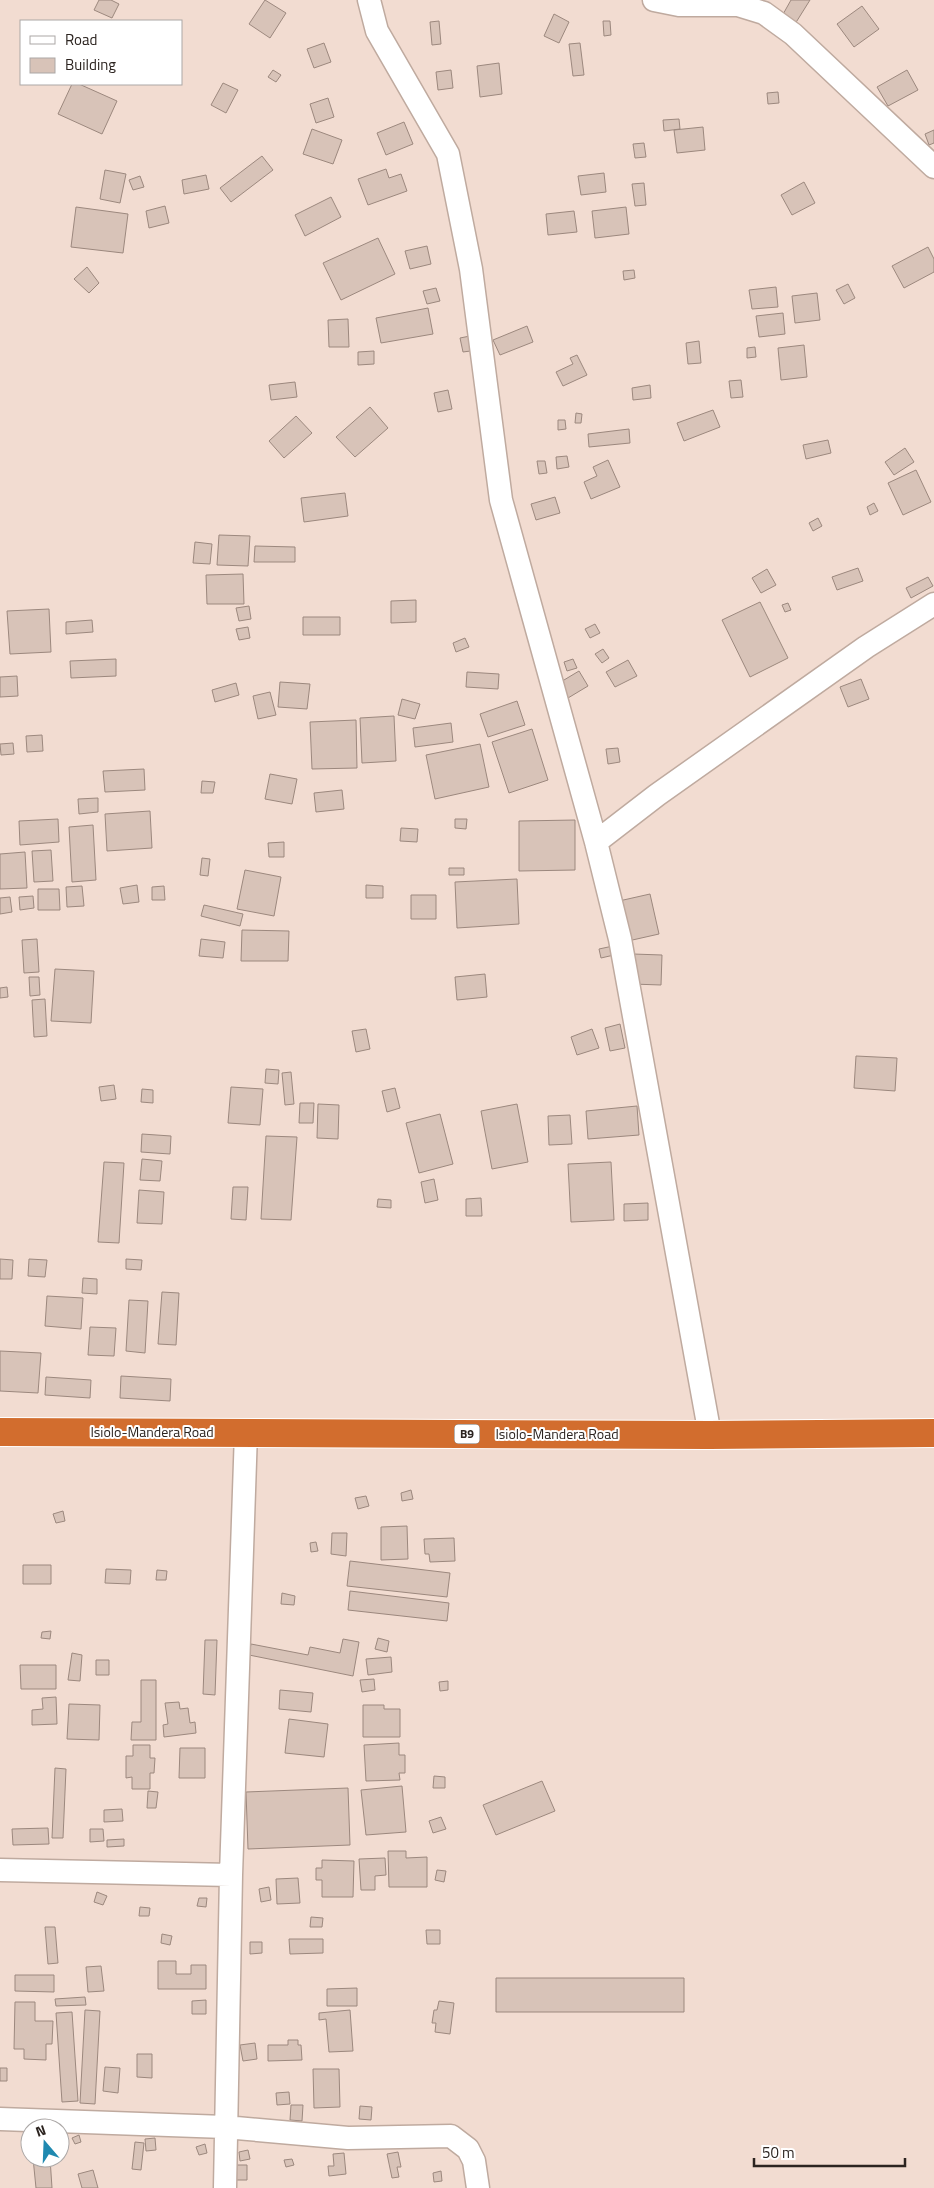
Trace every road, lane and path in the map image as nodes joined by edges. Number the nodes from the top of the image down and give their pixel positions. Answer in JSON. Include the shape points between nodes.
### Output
{"nodes":[{"id":1,"x":369,"y":0,"type":"edge"},
{"id":2,"x":654,"y":0,"type":"edge"},
{"id":3,"x":934,"y":168,"type":"edge"},
{"id":4,"x":934,"y":604,"type":"edge"},
{"id":5,"x":596,"y":842,"type":"junction"},
{"id":6,"x":0,"y":1432,"type":"edge"},
{"id":7,"x":246,"y":1432,"type":"junction"},
{"id":8,"x":934,"y":1433,"type":"edge"},
{"id":9,"x":710,"y":1435,"type":"junction"},
{"id":10,"x":0,"y":1870,"type":"edge"},
{"id":11,"x":231,"y":1875,"type":"junction"},
{"id":12,"x":0,"y":2119,"type":"edge"},
{"id":13,"x":225,"y":2127,"type":"junction"},
{"id":14,"x":225,"y":2188,"type":"edge"},
{"id":15,"x":478,"y":2188,"type":"edge"}],
"edges":[{"from":1,"to":5,"type":"street","via":[[377,32],[448,154],[471,269],[501,500]]},
{"from":2,"to":3,"type":"street","via":[[679,5],[738,5],[764,13],[793,34]]},
{"from":4,"to":5,"type":"street","via":[[866,647],[657,794]]},
{"from":5,"to":9,"type":"street","via":[[620,938]]},
{"from":6,"to":7,"type":"highway","name":"Isiolo-Mandera Road","number":"B9"},
{"from":7,"to":9,"type":"highway","name":"Isiolo-Mandera Road","number":"B9"},
{"from":7,"to":11,"type":"street"},
{"from":8,"to":9,"type":"highway","name":"Isiolo-Mandera Road","number":"B9"},
{"from":10,"to":11,"type":"street"},
{"from":11,"to":13,"type":"street"},
{"from":12,"to":13,"type":"street"},
{"from":13,"to":14,"type":"street"},
{"from":13,"to":15,"type":"street","via":[[348,2138],[451,2136],[460,2141],[471,2155]]}]}
